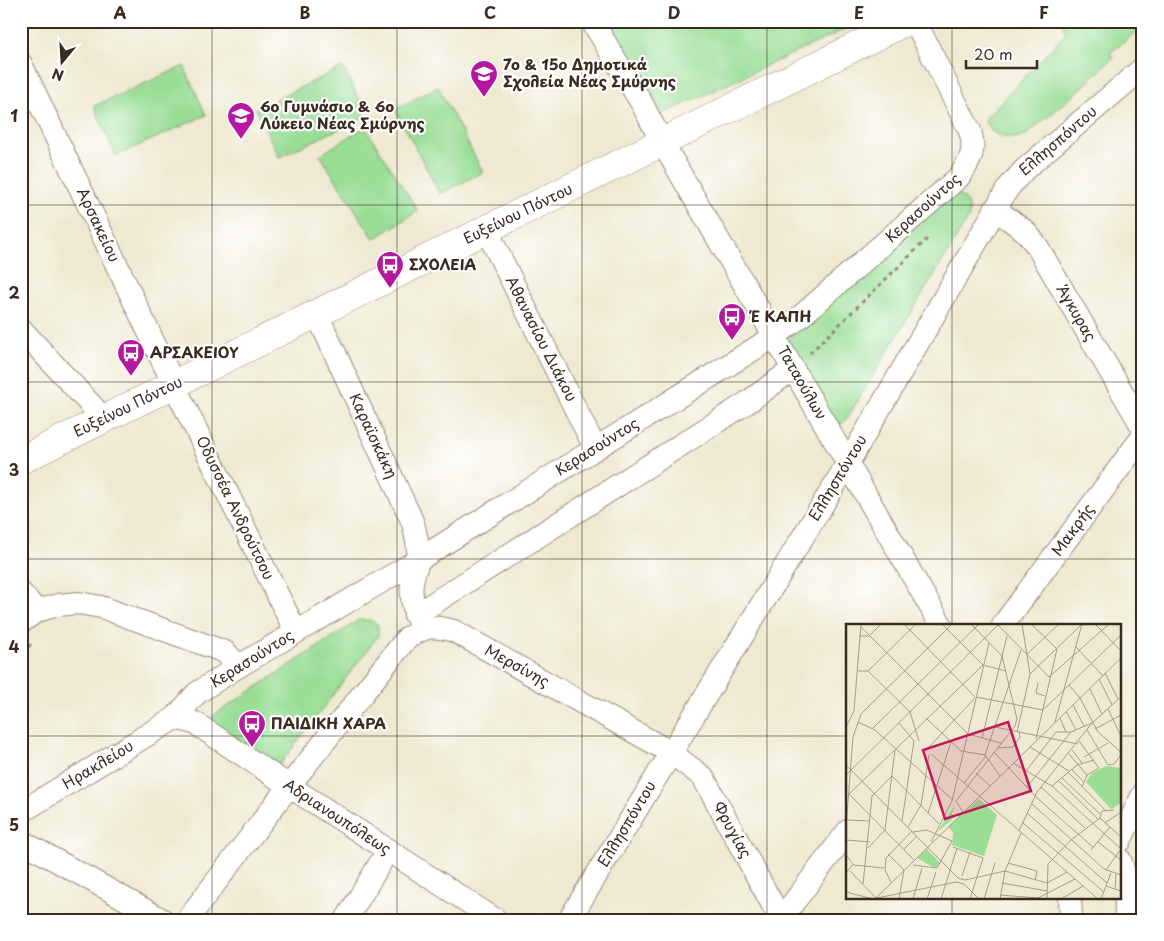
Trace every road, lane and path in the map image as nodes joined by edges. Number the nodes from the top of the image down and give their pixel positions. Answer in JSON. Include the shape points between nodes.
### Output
{"nodes":[{"id":1,"x":592,"y":21,"type":"edge"},
{"id":2,"x":907,"y":21,"type":"edge"},
{"id":3,"x":915,"y":21,"type":"edge"},
{"id":4,"x":22,"y":67,"type":"edge"},
{"id":5,"x":1143,"y":68,"type":"edge"},
{"id":6,"x":662,"y":142,"type":"junction"},
{"id":7,"x":995,"y":210,"type":"junction"},
{"id":8,"x":486,"y":229,"type":"junction"},
{"id":9,"x":934,"y":232,"type":"dead end"},
{"id":10,"x":317,"y":314,"type":"junction"},
{"id":11,"x":21,"y":329,"type":"edge"},
{"id":12,"x":775,"y":336,"type":"junction"},
{"id":13,"x":793,"y":369,"type":"junction"},
{"id":14,"x":174,"y":385,"type":"junction"},
{"id":15,"x":104,"y":419,"type":"junction"},
{"id":16,"x":1143,"y":428,"type":"edge"},
{"id":17,"x":1143,"y":436,"type":"edge"},
{"id":18,"x":595,"y":448,"type":"junction"},
{"id":19,"x":21,"y":460,"type":"edge"},
{"id":20,"x":848,"y":463,"type":"junction"},
{"id":21,"x":418,"y":560,"type":"junction"},
{"id":22,"x":21,"y":593,"type":"edge"},
{"id":23,"x":29,"y":616,"type":"edge"},
{"id":24,"x":419,"y":622,"type":"junction"},
{"id":25,"x":940,"y":624,"type":"edge"},
{"id":26,"x":1004,"y":624,"type":"edge"},
{"id":27,"x":296,"y":632,"type":"junction"},
{"id":28,"x":239,"y":666,"type":"junction"},
{"id":29,"x":175,"y":718,"type":"junction"},
{"id":30,"x":670,"y":752,"type":"junction"},
{"id":31,"x":288,"y":786,"type":"junction"},
{"id":32,"x":1143,"y":794,"type":"edge"},
{"id":33,"x":21,"y":812,"type":"edge"},
{"id":34,"x":846,"y":834,"type":"edge"},
{"id":35,"x":1122,"y":837,"type":"edge"},
{"id":36,"x":21,"y":842,"type":"edge"},
{"id":37,"x":388,"y":850,"type":"junction"},
{"id":38,"x":1122,"y":864,"type":"edge"},
{"id":39,"x":1070,"y":898,"type":"edge"},
{"id":40,"x":163,"y":920,"type":"edge"},
{"id":41,"x":187,"y":920,"type":"edge"},
{"id":42,"x":346,"y":920,"type":"edge"},
{"id":43,"x":496,"y":920,"type":"edge"},
{"id":44,"x":569,"y":920,"type":"edge"},
{"id":45,"x":781,"y":920,"type":"edge"},
{"id":46,"x":1071,"y":920,"type":"edge"},
{"id":47,"x":1126,"y":920,"type":"edge"}],
"edges":[{"from":1,"to":6,"type":"street","name":"Ταταούλων"},
{"from":2,"to":6,"type":"street","name":"Ευξείνου Πόντου"},
{"from":3,"to":12,"type":"street","name":"Κερασούντος","via":[[970,131],[972,154],[959,177],[800,318]]},
{"from":4,"to":14,"type":"street","name":"Αρσακείου"},
{"from":5,"to":7,"type":"street","name":"Ελλησπόντου","via":[[1025,169]]},
{"from":6,"to":8,"type":"street","name":"Ευξείνου Πόντου"},
{"from":6,"to":12,"type":"street","name":"Ταταούλων"},
{"from":7,"to":16,"type":"street","name":"Άγκυρας","via":[[1025,231],[1037,246]]},
{"from":7,"to":20,"type":"street","name":"Ελλησπόντου"},
{"from":8,"to":10,"type":"street","name":"Ευξείνου Πόντου"},
{"from":8,"to":18,"type":"street","name":"Αθανασίου Διάκου"},
{"from":9,"to":13,"type":"path","name":"Κερασούντος"},
{"from":10,"to":14,"type":"street","name":"Ευξείνου Πόντου"},
{"from":10,"to":21,"type":"street","name":"Καραϊσκάκη","via":[[413,523]]},
{"from":11,"to":15,"type":"street"},
{"from":12,"to":13,"type":"street","name":"Ταταούλων"},
{"from":12,"to":18,"type":"street","name":"Κερασούντος"},
{"from":13,"to":20,"type":"street","name":"Ταταούλων"},
{"from":13,"to":24,"type":"street"},
{"from":14,"to":15,"type":"street","name":"Ευξείνου Πόντου"},
{"from":14,"to":27,"type":"street","name":"Οδυσσέα Ανδρούτσου"},
{"from":15,"to":19,"type":"street","name":"Ευξείνου Πόντου"},
{"from":17,"to":26,"type":"street","name":"Μακρής"},
{"from":18,"to":21,"type":"street","name":"Κερασούντος"},
{"from":20,"to":25,"type":"street","name":"Ταταούλων"},
{"from":20,"to":30,"type":"street","name":"Ελλησπόντου"},
{"from":21,"to":24,"type":"street","via":[[411,591]]},
{"from":21,"to":27,"type":"street","name":"Κερασούντος"},
{"from":22,"to":23,"type":"street"},
{"from":23,"to":28,"type":"street","via":[[58,604],[101,607],[225,652]]},
{"from":24,"to":30,"type":"street","name":"Μερσίνης","via":[[454,631]]},
{"from":24,"to":31,"type":"street"},
{"from":27,"to":28,"type":"street","name":"Κερασούντος"},
{"from":28,"to":29,"type":"street","name":"Κερασούντος","via":[[198,693]]},
{"from":29,"to":31,"type":"street","name":"Αδριανουπόλεως","via":[[195,723]]},
{"from":29,"to":33,"type":"street","name":"Ηρακλείου"},
{"from":30,"to":44,"type":"street","name":"Ελλησπόντου"},
{"from":30,"to":45,"type":"street","name":"Φρυγίας","via":[[703,777]]},
{"from":31,"to":37,"type":"street","name":"Αδριανουπόλεως"},
{"from":31,"to":41,"type":"street"},
{"from":32,"to":35,"type":"street"},
{"from":34,"to":45,"type":"street"},
{"from":36,"to":40,"type":"street"},
{"from":37,"to":42,"type":"street"},
{"from":37,"to":43,"type":"street","name":"Αδριανουπόλεως"},
{"from":38,"to":47,"type":"street"},
{"from":39,"to":46,"type":"street"}]}
